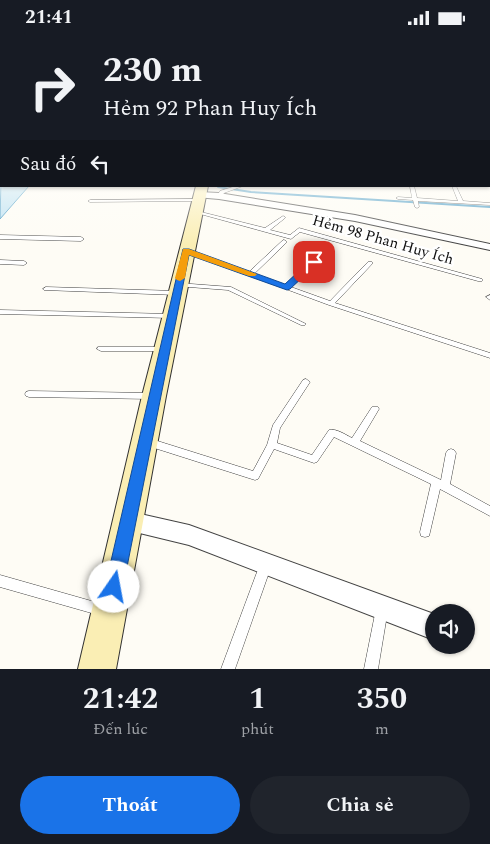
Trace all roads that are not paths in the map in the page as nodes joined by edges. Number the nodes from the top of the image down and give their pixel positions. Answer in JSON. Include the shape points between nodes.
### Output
{"nodes":[{"id":1,"x":239,"y":187,"type":"edge"},
{"id":2,"x":412,"y":187,"type":"edge"},
{"id":3,"x":454,"y":187,"type":"edge"},
{"id":4,"x":206,"y":196,"type":"edge"},
{"id":5,"x":398,"y":198,"type":"dead end"},
{"id":6,"x":416,"y":199,"type":"junction"},
{"id":7,"x":90,"y":201,"type":"dead end"},
{"id":8,"x":461,"y":202,"type":"junction"},
{"id":9,"x":490,"y":204,"type":"edge"},
{"id":10,"x":417,"y":207,"type":"dead end"},
{"id":11,"x":283,"y":217,"type":"dead end"},
{"id":12,"x":266,"y":230,"type":"junction"},
{"id":13,"x":1,"y":234,"type":"edge"},
{"id":14,"x":81,"y":239,"type":"dead end"},
{"id":15,"x":284,"y":242,"type":"dead end"},
{"id":16,"x":490,"y":247,"type":"edge"},
{"id":17,"x":328,"y":249,"type":"dead end"},
{"id":18,"x":186,"y":251,"type":"junction"},
{"id":19,"x":0,"y":262,"type":"edge"},
{"id":20,"x":24,"y":263,"type":"dead end"},
{"id":21,"x":370,"y":263,"type":"dead end"},
{"id":22,"x":251,"y":274,"type":"junction"},
{"id":23,"x":480,"y":280,"type":"dead end"},
{"id":24,"x":287,"y":287,"type":"junction"},
{"id":25,"x":46,"y":289,"type":"dead end"},
{"id":26,"x":176,"y":298,"type":"junction"},
{"id":27,"x":330,"y":304,"type":"junction"},
{"id":28,"x":0,"y":312,"type":"edge"},
{"id":29,"x":303,"y":324,"type":"dead end"},
{"id":30,"x":101,"y":349,"type":"dead end"},
{"id":31,"x":164,"y":349,"type":"junction"},
{"id":32,"x":490,"y":356,"type":"edge"},
{"id":33,"x":306,"y":382,"type":"dead end"},
{"id":34,"x":29,"y":394,"type":"dead end"},
{"id":35,"x":154,"y":397,"type":"junction"},
{"id":36,"x":375,"y":409,"type":"dead end"},
{"id":37,"x":144,"y":441,"type":"junction"},
{"id":38,"x":354,"y":443,"type":"junction"},
{"id":39,"x":272,"y":445,"type":"junction"},
{"id":40,"x":451,"y":453,"type":"dead end"},
{"id":41,"x":441,"y":484,"type":"junction"},
{"id":42,"x":490,"y":511,"type":"edge"},
{"id":43,"x":127,"y":521,"type":"junction"},
{"id":44,"x":425,"y":532,"type":"dead end"},
{"id":45,"x":266,"y":564,"type":"junction"},
{"id":46,"x":0,"y":581,"type":"edge"},
{"id":47,"x":382,"y":607,"type":"junction"},
{"id":48,"x":108,"y":612,"type":"junction"},
{"id":49,"x":425,"y":624,"type":"edge"},
{"id":50,"x":97,"y":669,"type":"edge"},
{"id":51,"x":228,"y":669,"type":"edge"},
{"id":52,"x":371,"y":669,"type":"edge"}],
"edges":[{"from":1,"to":4,"type":"lane"},
{"from":2,"to":6,"type":"lane"},
{"from":3,"to":8,"type":"lane"},
{"from":4,"to":7,"type":"lane"},
{"from":4,"to":12,"type":"lane","name":"Hẻm 98 Phan Huy Ích"},
{"from":4,"to":16,"type":"street","via":[[351,215]]},
{"from":4,"to":18,"type":"main road"},
{"from":5,"to":6,"type":"lane"},
{"from":6,"to":8,"type":"lane"},
{"from":6,"to":10,"type":"lane"},
{"from":8,"to":9,"type":"lane"},
{"from":11,"to":12,"type":"lane"},
{"from":12,"to":23,"type":"lane","name":"Hẻm 98 Phan Huy Ích","via":[[292,237],[299,230]]},
{"from":13,"to":14,"type":"lane"},
{"from":15,"to":22,"type":"lane"},
{"from":17,"to":24,"type":"lane"},
{"from":18,"to":22,"type":"lane"},
{"from":18,"to":26,"type":"main road"},
{"from":19,"to":20,"type":"lane"},
{"from":21,"to":27,"type":"lane"},
{"from":22,"to":24,"type":"lane"},
{"from":24,"to":27,"type":"lane"},
{"from":25,"to":26,"type":"lane"},
{"from":26,"to":28,"type":"lane"},
{"from":26,"to":29,"type":"lane","via":[[229,288]]},
{"from":26,"to":31,"type":"main road"},
{"from":27,"to":32,"type":"lane"},
{"from":30,"to":31,"type":"lane"},
{"from":31,"to":35,"type":"main road"},
{"from":33,"to":39,"type":"lane","via":[[276,427]]},
{"from":34,"to":35,"type":"lane"},
{"from":35,"to":37,"type":"main road"},
{"from":36,"to":38,"type":"lane"},
{"from":37,"to":39,"type":"lane","via":[[254,476]]},
{"from":37,"to":43,"type":"main road"},
{"from":38,"to":39,"type":"lane","via":[[332,432],[314,459]]},
{"from":38,"to":41,"type":"lane"},
{"from":40,"to":41,"type":"lane"},
{"from":41,"to":42,"type":"lane"},
{"from":41,"to":44,"type":"lane"},
{"from":43,"to":45,"type":"street","via":[[188,535]]},
{"from":43,"to":48,"type":"main road"},
{"from":45,"to":47,"type":"street"},
{"from":45,"to":51,"type":"lane"},
{"from":46,"to":48,"type":"lane"},
{"from":47,"to":49,"type":"street"},
{"from":47,"to":52,"type":"lane"},
{"from":48,"to":50,"type":"main road"}]}
